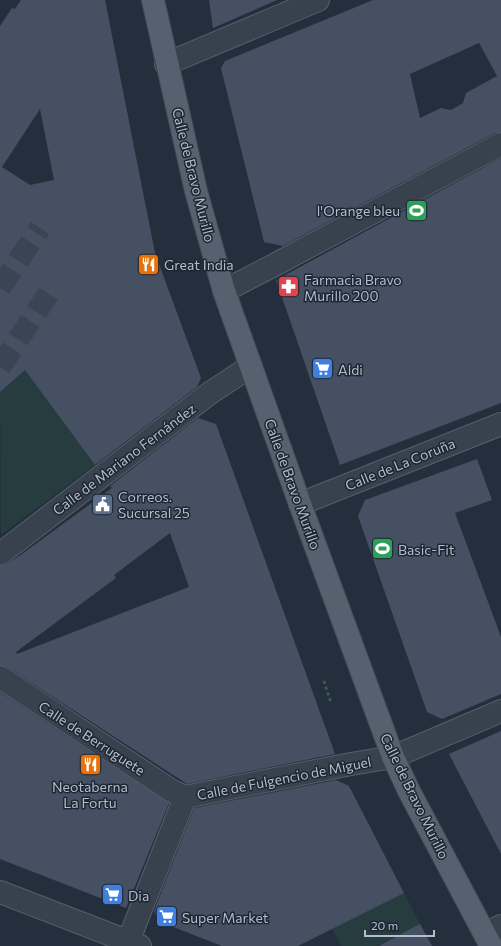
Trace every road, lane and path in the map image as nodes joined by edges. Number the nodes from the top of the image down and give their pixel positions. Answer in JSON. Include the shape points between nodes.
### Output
{"nodes":[{"id":1,"x":153,"y":0,"type":"edge"},
{"id":2,"x":318,"y":0,"type":"edge"},
{"id":3,"x":166,"y":64,"type":"junction"},
{"id":4,"x":501,"y":144,"type":"edge"},
{"id":5,"x":224,"y":291,"type":"junction"},
{"id":6,"x":251,"y":366,"type":"junction"},
{"id":7,"x":501,"y":424,"type":"edge"},
{"id":8,"x":300,"y":504,"type":"junction"},
{"id":9,"x":0,"y":554,"type":"edge"},
{"id":10,"x":0,"y":677,"type":"edge"},
{"id":11,"x":324,"y":681,"type":"dead end"},
{"id":12,"x":331,"y":703,"type":"dead end"},
{"id":13,"x":501,"y":712,"type":"edge"},
{"id":14,"x":393,"y":757,"type":"junction"},
{"id":15,"x":185,"y":797,"type":"junction"},
{"id":16,"x":0,"y":892,"type":"edge"},
{"id":17,"x":492,"y":935,"type":"edge"},
{"id":18,"x":134,"y":944,"type":"edge"}],
"edges":[{"from":1,"to":3,"type":"main road","name":"Calle de Bravo Murillo"},
{"from":2,"to":3,"type":"street"},
{"from":3,"to":5,"type":"main road","name":"Calle de Bravo Murillo","via":[[196,191]]},
{"from":4,"to":5,"type":"street"},
{"from":5,"to":6,"type":"main road","name":"Calle de Bravo Murillo"},
{"from":6,"to":8,"type":"main road","name":"Calle de Bravo Murillo"},
{"from":6,"to":9,"type":"street","name":"Calle de Mariano Fernández","via":[[210,393]]},
{"from":7,"to":8,"type":"street","name":"Calle de La Coruña"},
{"from":8,"to":14,"type":"main road","name":"Calle de Bravo Murillo"},
{"from":10,"to":15,"type":"street","name":"Calle de Berruguete","via":[[172,791]]},
{"from":11,"to":12,"type":"path"},
{"from":13,"to":14,"type":"street","name":"Calle de Fulgencio de Miguel"},
{"from":14,"to":15,"type":"street","name":"Calle de Fulgencio de Miguel"},
{"from":14,"to":17,"type":"main road","name":"Calle de Bravo Murillo","via":[[409,791]]},
{"from":15,"to":18,"type":"street","name":"Calle de Fulgencio de Miguel"},
{"from":16,"to":18,"type":"street"}]}
